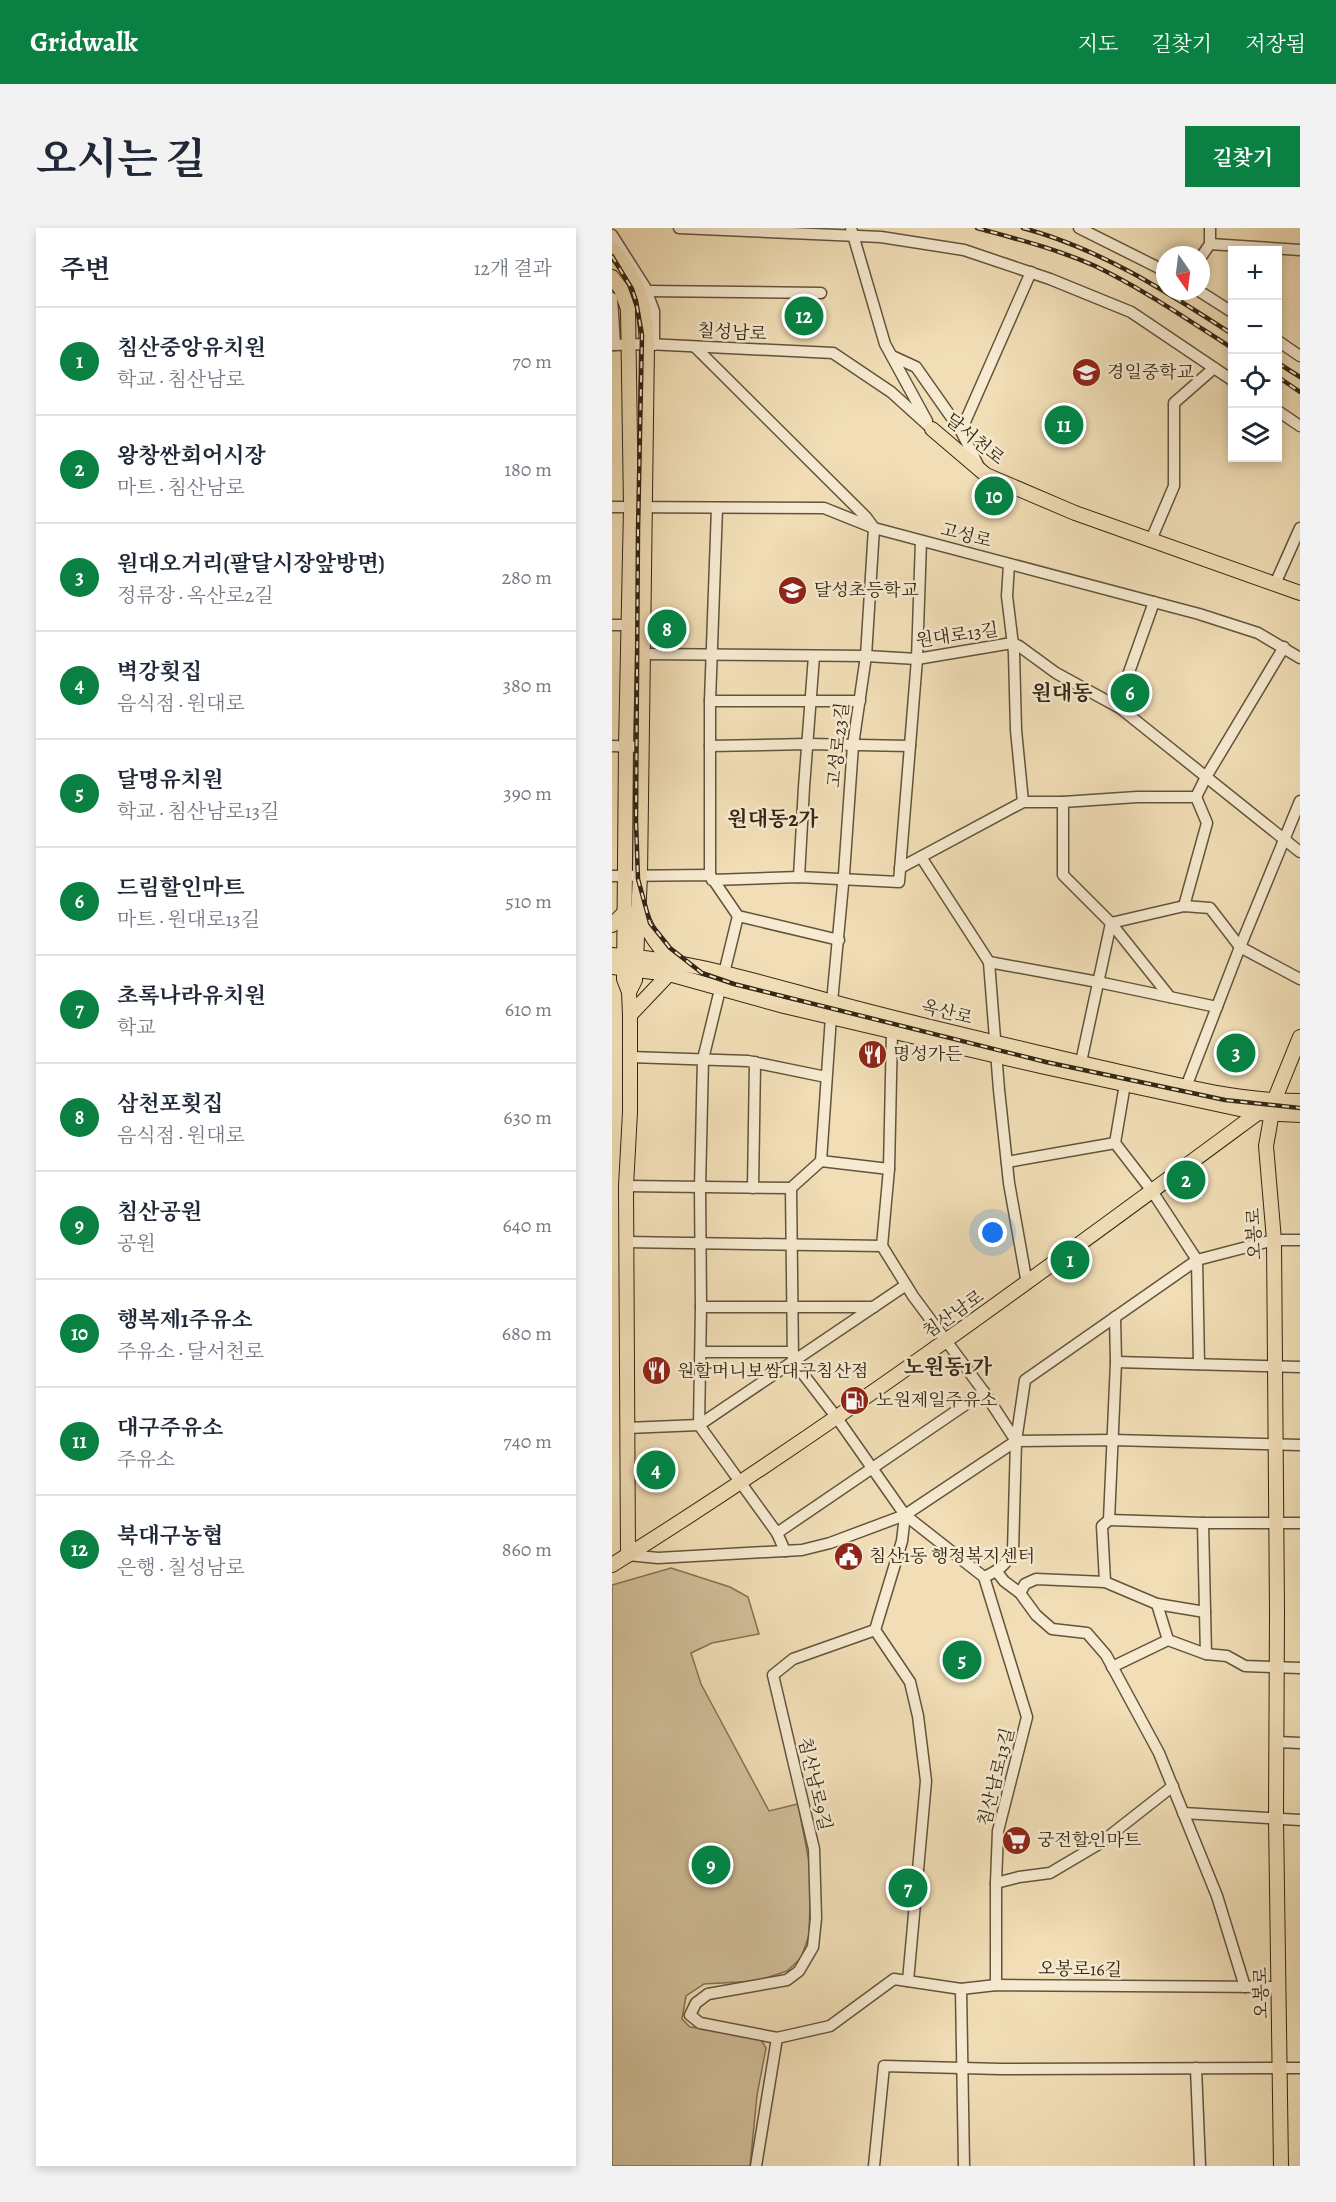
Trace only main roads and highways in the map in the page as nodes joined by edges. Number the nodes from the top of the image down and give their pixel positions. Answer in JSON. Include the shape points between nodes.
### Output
{"nodes":[{"id":1,"x":612,"y":249,"type":"edge"},
{"id":2,"x":612,"y":277,"type":"edge"},
{"id":3,"x":619,"y":345,"type":"edge"},
{"id":4,"x":932,"y":429,"type":"road end"},
{"id":5,"x":637,"y":507,"type":"junction"},
{"id":6,"x":1300,"y":593,"type":"edge"},
{"id":7,"x":619,"y":746,"type":"edge"},
{"id":8,"x":626,"y":876,"type":"edge"},
{"id":9,"x":632,"y":910,"type":"junction"},
{"id":10,"x":612,"y":925,"type":"edge"},
{"id":11,"x":624,"y":962,"type":"edge"},
{"id":12,"x":674,"y":969,"type":"junction"},
{"id":13,"x":630,"y":1015,"type":"junction"},
{"id":14,"x":1300,"y":1037,"type":"edge"},
{"id":15,"x":997,"y":1049,"type":"junction"},
{"id":16,"x":1300,"y":1101,"type":"edge"},
{"id":17,"x":1268,"y":1109,"type":"junction"},
{"id":18,"x":1300,"y":1115,"type":"edge"},
{"id":19,"x":612,"y":1555,"type":"edge"},
{"id":20,"x":628,"y":1555,"type":"junction"},
{"id":21,"x":612,"y":1565,"type":"edge"},
{"id":22,"x":1281,"y":2166,"type":"edge"}],
"edges":[{"from":1,"to":5,"type":"main road","via":[[633,275],[651,344]]},
{"from":2,"to":3,"type":"main road","via":[[628,309]]},
{"from":3,"to":5,"type":"main road"},
{"from":4,"to":6,"type":"main road","name":"달서천로","via":[[986,475],[1076,513]]},
{"from":5,"to":7,"type":"main road"},
{"from":5,"to":8,"type":"main road","via":[[644,654],[642,747]]},
{"from":7,"to":8,"type":"main road"},
{"from":8,"to":9,"type":"main road"},
{"from":9,"to":10,"type":"main road"},
{"from":9,"to":11,"type":"main road"},
{"from":9,"to":12,"type":"main road","via":[[670,958]]},
{"from":11,"to":12,"type":"main road","name":"옥산로"},
{"from":11,"to":13,"type":"main road"},
{"from":12,"to":13,"type":"main road"},
{"from":12,"to":15,"type":"main road","via":[[721,988],[831,1017],[892,1032]]},
{"from":12,"to":15,"type":"main road","name":"옥산로","via":[[725,972]]},
{"from":13,"to":20,"type":"main road","via":[[626,1186]]},
{"from":14,"to":17,"type":"main road","name":"오봉로"},
{"from":15,"to":17,"type":"main road","name":"옥산로","via":[[1081,1062]]},
{"from":15,"to":17,"type":"main road","via":[[1125,1084]]},
{"from":16,"to":17,"type":"main road"},
{"from":17,"to":18,"type":"main road"},
{"from":17,"to":20,"type":"main road","name":"침산남로","via":[[837,1418]]},
{"from":17,"to":22,"type":"main road","name":"오봉로","via":[[1266,1146],[1274,1240]]},
{"from":19,"to":20,"type":"main road"},
{"from":20,"to":21,"type":"main road","name":"침산남로"}]}
